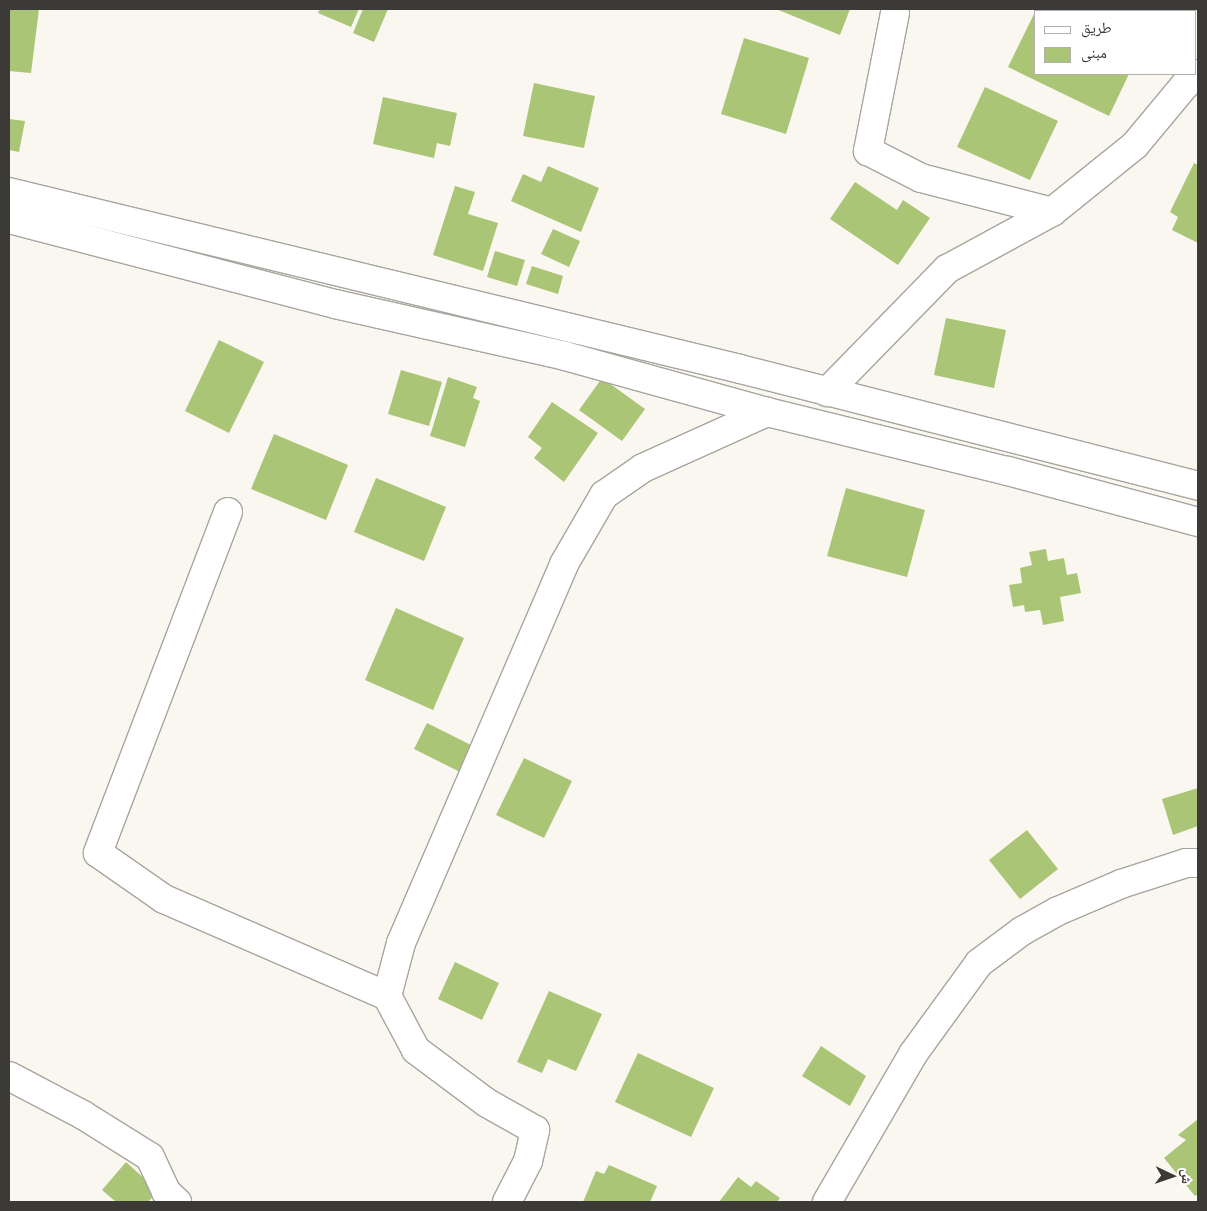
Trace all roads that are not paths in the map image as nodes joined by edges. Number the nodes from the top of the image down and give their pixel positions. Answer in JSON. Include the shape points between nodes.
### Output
{"nodes":[{"id":1,"x":895,"y":13,"type":"dead end"},
{"id":2,"x":1197,"y":75,"type":"edge"},
{"id":3,"x":9,"y":192,"type":"edge"},
{"id":4,"x":1052,"y":212,"type":"junction"},
{"id":5,"x":9,"y":219,"type":"edge"},
{"id":6,"x":827,"y":392,"type":"junction"},
{"id":7,"x":767,"y":412,"type":"junction"},
{"id":8,"x":1198,"y":486,"type":"edge"},
{"id":9,"x":228,"y":512,"type":"dead end"},
{"id":10,"x":1198,"y":522,"type":"edge"},
{"id":11,"x":1198,"y":863,"type":"edge"},
{"id":12,"x":388,"y":996,"type":"junction"},
{"id":13,"x":9,"y":1076,"type":"edge"},
{"id":14,"x":177,"y":1202,"type":"edge"},
{"id":15,"x":506,"y":1202,"type":"edge"},
{"id":16,"x":827,"y":1202,"type":"edge"}],
"edges":[{"from":1,"to":4,"type":"street","via":[[868,151],[921,178]]},
{"from":2,"to":4,"type":"street","via":[[1135,144]]},
{"from":3,"to":6,"type":"street"},
{"from":4,"to":6,"type":"street","via":[[947,269]]},
{"from":5,"to":7,"type":"street","via":[[335,304],[565,356]]},
{"from":6,"to":8,"type":"street"},
{"from":7,"to":10,"type":"street"},
{"from":7,"to":12,"type":"street","via":[[643,468],[604,495],[564,564],[401,943]]},
{"from":9,"to":12,"type":"street","via":[[98,853],[164,899]]},
{"from":11,"to":16,"type":"street","via":[[1186,863],[1121,884],[1058,911],[1022,931],[979,964],[912,1054]]},
{"from":12,"to":15,"type":"street","via":[[416,1050],[487,1103],[535,1130],[528,1161]]},
{"from":13,"to":14,"type":"street","via":[[83,1115],[150,1157],[166,1192]]}]}
